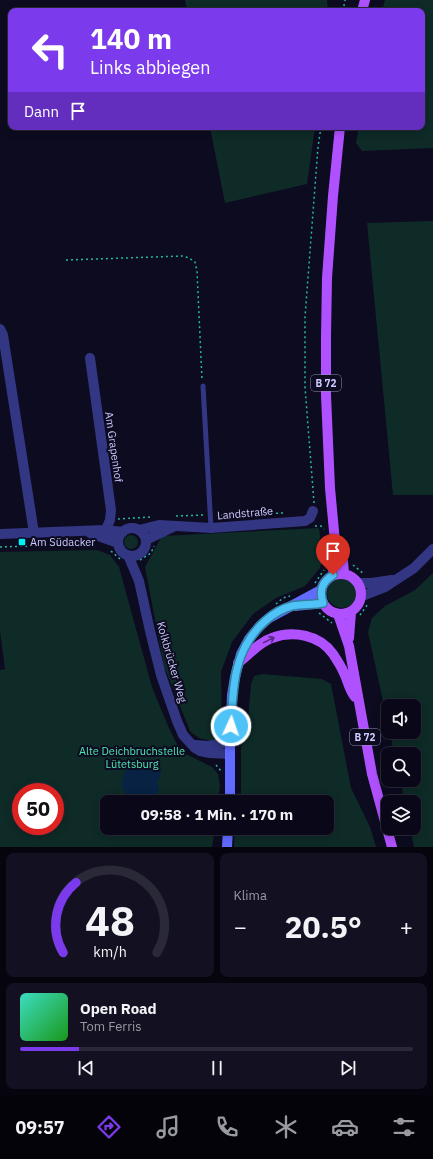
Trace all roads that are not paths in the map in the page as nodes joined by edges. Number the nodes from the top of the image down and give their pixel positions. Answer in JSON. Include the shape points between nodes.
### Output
{"nodes":[{"id":1,"x":340,"y":130,"type":"edge"},
{"id":2,"x":0,"y":329,"type":"edge"},
{"id":3,"x":90,"y":358,"type":"dead end"},
{"id":4,"x":203,"y":386,"type":"road end"},
{"id":5,"x":313,"y":511,"type":"road end"},
{"id":6,"x":172,"y":522,"type":"junction"},
{"id":7,"x":211,"y":528,"type":"junction"},
{"id":8,"x":139,"y":530,"type":"junction"},
{"id":9,"x":34,"y":532,"type":"junction"},
{"id":10,"x":123,"y":532,"type":"junction"},
{"id":11,"x":0,"y":534,"type":"edge"},
{"id":12,"x":102,"y":537,"type":"junction"},
{"id":13,"x":146,"y":540,"type":"junction"},
{"id":14,"x":335,"y":542,"type":"junction"},
{"id":15,"x":118,"y":543,"type":"junction"},
{"id":16,"x":433,"y":549,"type":"edge"},
{"id":17,"x":139,"y":554,"type":"junction"},
{"id":18,"x":125,"y":558,"type":"junction"},
{"id":19,"x":330,"y":571,"type":"junction"},
{"id":20,"x":344,"y":573,"type":"junction"},
{"id":21,"x":396,"y":580,"type":"junction"},
{"id":22,"x":139,"y":581,"type":"junction"},
{"id":23,"x":359,"y":583,"type":"junction"},
{"id":24,"x":321,"y":590,"type":"junction"},
{"id":25,"x":362,"y":596,"type":"junction"},
{"id":26,"x":323,"y":603,"type":"junction"},
{"id":27,"x":291,"y":606,"type":"junction"},
{"id":28,"x":351,"y":612,"type":"junction"},
{"id":29,"x":338,"y":614,"type":"junction"},
{"id":30,"x":349,"y":646,"type":"junction"},
{"id":31,"x":238,"y":663,"type":"junction"},
{"id":32,"x":358,"y":700,"type":"junction"},
{"id":33,"x":230,"y":742,"type":"junction"},
{"id":34,"x":191,"y":744,"type":"junction"},
{"id":35,"x":230,"y":754,"type":"junction"},
{"id":36,"x":230,"y":795,"type":"edge"},
{"id":37,"x":228,"y":835,"type":"edge"},
{"id":38,"x":227,"y":847,"type":"edge"},
{"id":39,"x":392,"y":847,"type":"edge"}],
"edges":[{"from":1,"to":14,"type":"main road","number":"B 72","via":[[327,278],[326,337],[326,395]]},
{"from":2,"to":9,"type":"street"},
{"from":3,"to":12,"type":"street","name":"Am Grapenhof","via":[[111,510],[110,520]]},
{"from":4,"to":7,"type":"lane"},
{"from":5,"to":7,"type":"street","name":"Landstraße","via":[[310,518],[305,521]]},
{"from":6,"to":7,"type":"street","name":"Landstraße"},
{"from":6,"to":8,"type":"street","name":"Landstraße"},
{"from":6,"to":13,"type":"street","name":"Landstraße"},
{"from":8,"to":10,"type":"street","via":[[131,528]]},
{"from":8,"to":13,"type":"street"},
{"from":9,"to":11,"type":"street"},
{"from":9,"to":12,"type":"street","via":[[87,532]]},
{"from":10,"to":12,"type":"street"},
{"from":10,"to":15,"type":"street"},
{"from":12,"to":15,"type":"street"},
{"from":13,"to":17,"type":"street"},
{"from":14,"to":19,"type":"main road","number":"B 72"},
{"from":14,"to":20,"type":"main road","number":"B 72","via":[[343,562]]},
{"from":15,"to":18,"type":"street"},
{"from":16,"to":21,"type":"street","via":[[414,568]]},
{"from":17,"to":18,"type":"street"},
{"from":17,"to":22,"type":"street","name":"Kolkbrücker Weg"},
{"from":18,"to":22,"type":"street","name":"Kolkbrücker Weg"},
{"from":19,"to":20,"type":"main road"},
{"from":19,"to":24,"type":"main road"},
{"from":20,"to":23,"type":"main road"},
{"from":21,"to":23,"type":"street"},
{"from":21,"to":25,"type":"street"},
{"from":22,"to":34,"type":"street","name":"Kolkbrücker Weg","via":[[161,675],[177,721]]},
{"from":23,"to":25,"type":"main road"},
{"from":24,"to":26,"type":"main road"},
{"from":24,"to":27,"type":"main road"},
{"from":25,"to":28,"type":"main road"},
{"from":26,"to":27,"type":"main road"},
{"from":26,"to":29,"type":"main road","via":[[326,608]]},
{"from":27,"to":31,"type":"main road","via":[[260,626],[249,639]]},
{"from":28,"to":29,"type":"main road"},
{"from":28,"to":30,"type":"main road","number":"B 72"},
{"from":29,"to":30,"type":"main road","number":"B 72"},
{"from":30,"to":32,"type":"main road","number":"B 72"},
{"from":31,"to":32,"type":"main road","one_way":true,"via":[[272,638],[286,634],[313,638],[332,652],[350,691]]},
{"from":31,"to":33,"type":"main road","via":[[232,695]]},
{"from":32,"to":39,"type":"main road","number":"B 72","via":[[372,774]]},
{"from":33,"to":34,"type":"street","via":[[208,746]]},
{"from":33,"to":35,"type":"main road"},
{"from":34,"to":35,"type":"street","via":[[215,758]]},
{"from":35,"to":36,"type":"main road"},
{"from":37,"to":38,"type":"main road"}]}
